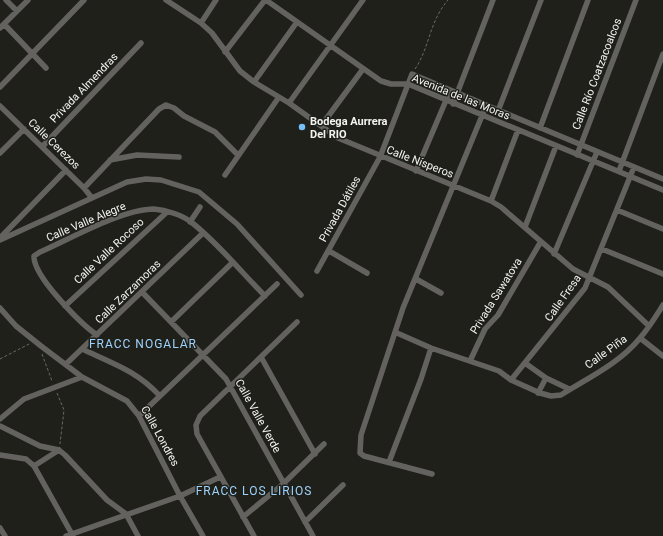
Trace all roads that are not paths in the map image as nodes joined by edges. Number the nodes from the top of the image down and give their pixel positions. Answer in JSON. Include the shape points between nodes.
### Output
{"nodes":[{"id":1,"x":6,"y":0,"type":"edge"},
{"id":2,"x":28,"y":0,"type":"edge"},
{"id":3,"x":84,"y":0,"type":"edge"},
{"id":4,"x":166,"y":0,"type":"edge"},
{"id":5,"x":216,"y":0,"type":"edge"},
{"id":6,"x":265,"y":0,"type":"edge"},
{"id":7,"x":363,"y":0,"type":"edge"},
{"id":8,"x":493,"y":0,"type":"edge"},
{"id":9,"x":541,"y":0,"type":"edge"},
{"id":10,"x":588,"y":0,"type":"edge"},
{"id":11,"x":636,"y":0,"type":"edge"},
{"id":12,"x":17,"y":10,"type":"junction"},
{"id":13,"x":297,"y":22,"type":"junction"},
{"id":14,"x":200,"y":23,"type":"junction"},
{"id":15,"x":2,"y":26,"type":"edge"},
{"id":16,"x":141,"y":43,"type":"dead end"},
{"id":17,"x":331,"y":46,"type":"junction"},
{"id":18,"x":225,"y":52,"type":"junction"},
{"id":19,"x":33,"y":53,"type":"junction"},
{"id":20,"x":663,"y":54,"type":"edge"},
{"id":21,"x":46,"y":68,"type":"dead end"},
{"id":22,"x":363,"y":69,"type":"junction"},
{"id":23,"x":412,"y":74,"type":"joint"},
{"id":24,"x":254,"y":82,"type":"junction"},
{"id":25,"x":408,"y":84,"type":"junction"},
{"id":26,"x":0,"y":87,"type":"edge"},
{"id":27,"x":450,"y":91,"type":"junction"},
{"id":28,"x":457,"y":94,"type":"junction"},
{"id":29,"x":279,"y":97,"type":"junction"},
{"id":30,"x":446,"y":101,"type":"junction"},
{"id":31,"x":289,"y":103,"type":"junction"},
{"id":32,"x":453,"y":104,"type":"junction"},
{"id":33,"x":0,"y":106,"type":"edge"},
{"id":34,"x":486,"y":106,"type":"junction"},
{"id":35,"x":498,"y":111,"type":"junction"},
{"id":36,"x":482,"y":116,"type":"junction"},
{"id":37,"x":321,"y":126,"type":"junction"},
{"id":38,"x":540,"y":128,"type":"junction"},
{"id":39,"x":24,"y":130,"type":"junction"},
{"id":40,"x":518,"y":130,"type":"junction"},
{"id":41,"x":581,"y":145,"type":"junction"},
{"id":42,"x":556,"y":146,"type":"junction"},
{"id":43,"x":42,"y":147,"type":"junction"},
{"id":44,"x":597,"y":152,"type":"junction"},
{"id":45,"x":0,"y":153,"type":"edge"},
{"id":46,"x":577,"y":154,"type":"junction"},
{"id":47,"x":238,"y":155,"type":"junction"},
{"id":48,"x":179,"y":157,"type":"dead end"},
{"id":49,"x":380,"y":157,"type":"junction"},
{"id":50,"x":109,"y":160,"type":"junction"},
{"id":51,"x":593,"y":161,"type":"junction"},
{"id":52,"x":623,"y":163,"type":"junction"},
{"id":53,"x":634,"y":167,"type":"junction"},
{"id":54,"x":66,"y":170,"type":"junction"},
{"id":55,"x":416,"y":171,"type":"junction"},
{"id":56,"x":619,"y":171,"type":"junction"},
{"id":57,"x":225,"y":175,"type":"dead end"},
{"id":58,"x":630,"y":175,"type":"junction"},
{"id":59,"x":663,"y":179,"type":"edge"},
{"id":60,"x":454,"y":186,"type":"junction"},
{"id":61,"x":84,"y":188,"type":"junction"},
{"id":62,"x":663,"y":190,"type":"edge"},
{"id":63,"x":92,"y":198,"type":"junction"},
{"id":64,"x":491,"y":201,"type":"junction"},
{"id":65,"x":200,"y":207,"type":"dead end"},
{"id":66,"x":617,"y":210,"type":"junction"},
{"id":67,"x":167,"y":212,"type":"junction"},
{"id":68,"x":190,"y":222,"type":"junction"},
{"id":69,"x":525,"y":227,"type":"junction"},
{"id":70,"x":663,"y":229,"type":"edge"},
{"id":71,"x":203,"y":233,"type":"junction"},
{"id":72,"x":0,"y":239,"type":"edge"},
{"id":73,"x":540,"y":243,"type":"junction"},
{"id":74,"x":602,"y":249,"type":"junction"},
{"id":75,"x":329,"y":251,"type":"junction"},
{"id":76,"x":554,"y":254,"type":"junction"},
{"id":77,"x":232,"y":263,"type":"junction"},
{"id":78,"x":317,"y":271,"type":"dead end"},
{"id":79,"x":367,"y":273,"type":"dead end"},
{"id":80,"x":663,"y":274,"type":"edge"},
{"id":81,"x":590,"y":277,"type":"junction"},
{"id":82,"x":416,"y":279,"type":"junction"},
{"id":83,"x":277,"y":284,"type":"dead end"},
{"id":84,"x":142,"y":292,"type":"junction"},
{"id":85,"x":441,"y":292,"type":"dead end"},
{"id":86,"x":301,"y":295,"type":"dead end"},
{"id":87,"x":265,"y":296,"type":"junction"},
{"id":88,"x":663,"y":305,"type":"edge"},
{"id":89,"x":65,"y":306,"type":"junction"},
{"id":90,"x":0,"y":308,"type":"edge"},
{"id":91,"x":171,"y":322,"type":"junction"},
{"id":92,"x":297,"y":322,"type":"dead end"},
{"id":93,"x":649,"y":326,"type":"junction"},
{"id":94,"x":396,"y":333,"type":"junction"},
{"id":95,"x":97,"y":336,"type":"junction"},
{"id":96,"x":640,"y":338,"type":"junction"},
{"id":97,"x":431,"y":348,"type":"junction"},
{"id":98,"x":82,"y":349,"type":"junction"},
{"id":99,"x":203,"y":355,"type":"junction"},
{"id":100,"x":663,"y":356,"type":"edge"},
{"id":101,"x":261,"y":357,"type":"junction"},
{"id":102,"x":470,"y":361,"type":"junction"},
{"id":103,"x":525,"y":363,"type":"junction"},
{"id":104,"x":66,"y":364,"type":"junction"},
{"id":105,"x":82,"y":377,"type":"junction"},
{"id":106,"x":546,"y":378,"type":"junction"},
{"id":107,"x":511,"y":380,"type":"junction"},
{"id":108,"x":231,"y":387,"type":"junction"},
{"id":109,"x":569,"y":390,"type":"junction"},
{"id":110,"x":538,"y":393,"type":"junction"},
{"id":111,"x":160,"y":396,"type":"junction"},
{"id":112,"x":139,"y":416,"type":"junction"},
{"id":113,"x":1,"y":417,"type":"edge"},
{"id":114,"x":0,"y":426,"type":"edge"},
{"id":115,"x":324,"y":444,"type":"dead end"},
{"id":116,"x":59,"y":450,"type":"junction"},
{"id":117,"x":314,"y":454,"type":"junction"},
{"id":118,"x":0,"y":455,"type":"edge"},
{"id":119,"x":389,"y":462,"type":"junction"},
{"id":120,"x":34,"y":466,"type":"junction"},
{"id":121,"x":432,"y":474,"type":"dead end"},
{"id":122,"x":220,"y":476,"type":"junction"},
{"id":123,"x":283,"y":484,"type":"junction"},
{"id":124,"x":342,"y":485,"type":"dead end"},
{"id":125,"x":180,"y":496,"type":"junction"},
{"id":126,"x":126,"y":514,"type":"junction"},
{"id":127,"x":243,"y":517,"type":"junction"},
{"id":128,"x":305,"y":522,"type":"junction"},
{"id":129,"x":0,"y":528,"type":"edge"},
{"id":130,"x":70,"y":535,"type":"edge"},
{"id":131,"x":4,"y":536,"type":"edge"},
{"id":132,"x":138,"y":536,"type":"edge"},
{"id":133,"x":203,"y":536,"type":"edge"},
{"id":134,"x":254,"y":536,"type":"edge"},
{"id":135,"x":312,"y":536,"type":"edge"}],
"edges":[{"from":1,"to":12,"type":"street"},
{"from":2,"to":12,"type":"street"},
{"from":3,"to":19,"type":"street"},
{"from":4,"to":14,"type":"street","name":"Calle Nísperos"},
{"from":5,"to":14,"type":"street"},
{"from":6,"to":13,"type":"street","name":"Avenida de las Moras"},
{"from":6,"to":18,"type":"street"},
{"from":7,"to":17,"type":"street"},
{"from":8,"to":28,"type":"street"},
{"from":9,"to":35,"type":"street"},
{"from":10,"to":38,"type":"street"},
{"from":11,"to":41,"type":"street","name":"Calle Río Coatzacoalcos"},
{"from":12,"to":15,"type":"street"},
{"from":13,"to":17,"type":"street","name":"Avenida de las Moras"},
{"from":13,"to":24,"type":"street"},
{"from":14,"to":18,"type":"street","name":"Calle Nísperos","via":[[212,33]]},
{"from":15,"to":19,"type":"street"},
{"from":16,"to":43,"type":"street","name":"Privada Almendras"},
{"from":17,"to":22,"type":"street","name":"Avenida de las Moras"},
{"from":17,"to":31,"type":"street"},
{"from":18,"to":24,"type":"street","name":"Calle Nísperos","via":[[240,71]]},
{"from":19,"to":21,"type":"street"},
{"from":19,"to":26,"type":"street"},
{"from":20,"to":52,"type":"street"},
{"from":22,"to":25,"type":"street","name":"Avenida de las Moras","via":[[385,83]]},
{"from":22,"to":37,"type":"street"},
{"from":23,"to":25,"type":"street","name":"Privada Dátiles"},
{"from":23,"to":27,"type":"street","name":"Avenida de las Moras"},
{"from":24,"to":29,"type":"street","name":"Calle Nísperos"},
{"from":25,"to":30,"type":"street","name":"Avenida de las Moras"},
{"from":25,"to":49,"type":"street","name":"Privada Dátiles"},
{"from":27,"to":28,"type":"street","name":"Avenida de las Moras"},
{"from":27,"to":30,"type":"street"},
{"from":28,"to":32,"type":"street"},
{"from":28,"to":34,"type":"street","name":"Avenida de las Moras"},
{"from":29,"to":31,"type":"street","name":"Calle Nísperos"},
{"from":29,"to":47,"type":"street"},
{"from":30,"to":32,"type":"street","name":"Avenida de las Moras"},
{"from":30,"to":55,"type":"street"},
{"from":31,"to":37,"type":"street","name":"Calle Nísperos"},
{"from":32,"to":36,"type":"street","name":"Avenida de las Moras"},
{"from":33,"to":39,"type":"street","name":"Calle Cerezos"},
{"from":34,"to":35,"type":"street","name":"Avenida de las Moras"},
{"from":34,"to":36,"type":"street"},
{"from":35,"to":38,"type":"street","name":"Avenida de las Moras"},
{"from":36,"to":40,"type":"street","name":"Avenida de las Moras"},
{"from":36,"to":60,"type":"street"},
{"from":37,"to":49,"type":"street","name":"Calle Nísperos","via":[[338,138]]},
{"from":38,"to":41,"type":"street","name":"Avenida de las Moras"},
{"from":39,"to":43,"type":"street","name":"Calle Cerezos"},
{"from":39,"to":45,"type":"street"},
{"from":40,"to":42,"type":"street","name":"Avenida de las Moras"},
{"from":40,"to":64,"type":"street"},
{"from":41,"to":44,"type":"street","name":"Avenida de las Moras"},
{"from":41,"to":46,"type":"street","name":"Calle Río Coatzacoalcos"},
{"from":42,"to":46,"type":"street","name":"Avenida de las Moras"},
{"from":42,"to":69,"type":"street"},
{"from":43,"to":54,"type":"street","name":"Calle Cerezos"},
{"from":44,"to":51,"type":"street"},
{"from":44,"to":52,"type":"street","name":"Avenida de las Moras"},
{"from":46,"to":51,"type":"street","name":"Avenida de las Moras"},
{"from":47,"to":50,"type":"street","via":[[215,132],[166,105]]},
{"from":47,"to":57,"type":"street"},
{"from":48,"to":50,"type":"street","via":[[137,155]]},
{"from":49,"to":55,"type":"street","name":"Calle Nísperos"},
{"from":49,"to":75,"type":"street","name":"Privada Dátiles"},
{"from":50,"to":61,"type":"street"},
{"from":51,"to":56,"type":"street","name":"Avenida de las Moras"},
{"from":51,"to":76,"type":"street"},
{"from":52,"to":53,"type":"street","name":"Avenida de las Moras"},
{"from":52,"to":56,"type":"street"},
{"from":53,"to":58,"type":"street","name":"Calle Fresa"},
{"from":53,"to":59,"type":"street","name":"Avenida de las Moras"},
{"from":54,"to":61,"type":"street","name":"Calle Cerezos"},
{"from":54,"to":72,"type":"street"},
{"from":55,"to":60,"type":"street","name":"Calle Nísperos"},
{"from":56,"to":58,"type":"street","name":"Avenida de las Moras"},
{"from":58,"to":62,"type":"street","name":"Avenida de las Moras"},
{"from":58,"to":66,"type":"street","name":"Calle Fresa"},
{"from":60,"to":64,"type":"street","name":"Calle Nísperos"},
{"from":60,"to":82,"type":"street"},
{"from":61,"to":63,"type":"street","name":"Calle Cerezos"},
{"from":63,"to":72,"type":"street"},
{"from":63,"to":86,"type":"street","via":[[127,182],[146,179],[172,182],[199,192],[237,224]]},
{"from":64,"to":69,"type":"street","name":"Calle Nísperos"},
{"from":65,"to":68,"type":"street"},
{"from":66,"to":70,"type":"street"},
{"from":66,"to":74,"type":"street","name":"Calle Fresa"},
{"from":67,"to":68,"type":"street","name":"Calle Valle Alegre"},
{"from":67,"to":89,"type":"street","name":"Calle Valle Rocoso"},
{"from":67,"to":89,"type":"street","name":"Calle Valle Alegre","via":[[155,209],[127,214],[36,254],[34,260],[37,268]]},
{"from":68,"to":71,"type":"street","name":"Calle Valle Alegre"},
{"from":69,"to":73,"type":"street","name":"Calle Nísperos"},
{"from":71,"to":77,"type":"street","name":"Calle Valle Alegre"},
{"from":71,"to":84,"type":"street","name":"Calle Zarzamoras"},
{"from":73,"to":76,"type":"street","name":"Calle Nísperos"},
{"from":73,"to":102,"type":"street","name":"Privada Sawatova","via":[[498,315],[485,329]]},
{"from":74,"to":80,"type":"street"},
{"from":74,"to":81,"type":"street","name":"Calle Fresa"},
{"from":75,"to":78,"type":"street","name":"Privada Dátiles"},
{"from":75,"to":79,"type":"street"},
{"from":76,"to":81,"type":"street","name":"Calle Nísperos","via":[[572,269]]},
{"from":77,"to":87,"type":"street","name":"Calle Valle Alegre"},
{"from":77,"to":91,"type":"street"},
{"from":81,"to":93,"type":"street","name":"Calle Nísperos","via":[[608,287]]},
{"from":81,"to":103,"type":"street","name":"Calle Fresa","via":[[566,314]]},
{"from":82,"to":85,"type":"street"},
{"from":82,"to":94,"type":"street"},
{"from":83,"to":87,"type":"street"},
{"from":84,"to":91,"type":"street","name":"Calle Valle Verde"},
{"from":84,"to":95,"type":"street","name":"Calle Zarzamoras"},
{"from":87,"to":99,"type":"street"},
{"from":88,"to":93,"type":"street","name":"Calle Piña"},
{"from":89,"to":95,"type":"street","name":"Calle Valle Alegre"},
{"from":90,"to":104,"type":"street","name":"Calle Londres","via":[[16,326]]},
{"from":91,"to":99,"type":"street","name":"Calle Valle Verde"},
{"from":92,"to":101,"type":"street"},
{"from":93,"to":96,"type":"street","name":"Calle Piña"},
{"from":94,"to":97,"type":"street","name":"Calle Piña"},
{"from":94,"to":119,"type":"street","via":[[361,435],[360,450],[364,456]]},
{"from":95,"to":98,"type":"street","name":"Calle Zarzamoras"},
{"from":96,"to":100,"type":"street"},
{"from":96,"to":109,"type":"street","name":"Calle Piña","via":[[615,361]]},
{"from":97,"to":102,"type":"street","name":"Calle Piña"},
{"from":97,"to":119,"type":"street"},
{"from":98,"to":104,"type":"street","name":"Calle Zarzamoras"},
{"from":98,"to":111,"type":"street","via":[[138,375]]},
{"from":99,"to":108,"type":"street","name":"Calle Valle Verde"},
{"from":99,"to":111,"type":"street"},
{"from":101,"to":108,"type":"street"},
{"from":101,"to":117,"type":"street"},
{"from":102,"to":107,"type":"street","name":"Calle Piña","via":[[499,371]]},
{"from":103,"to":106,"type":"street"},
{"from":103,"to":107,"type":"street","name":"Calle Fresa"},
{"from":104,"to":105,"type":"street","name":"Calle Londres"},
{"from":105,"to":112,"type":"street","name":"Calle Londres","via":[[120,397],[132,406]]},
{"from":105,"to":113,"type":"street","via":[[24,400]]},
{"from":106,"to":109,"type":"street"},
{"from":106,"to":110,"type":"street"},
{"from":107,"to":110,"type":"street","name":"Calle Piña"},
{"from":108,"to":122,"type":"street","via":[[200,416],[196,425],[197,434]]},
{"from":108,"to":123,"type":"street","name":"Calle Valle Verde"},
{"from":109,"to":110,"type":"street","name":"Calle Piña","via":[[556,396]]},
{"from":111,"to":112,"type":"street"},
{"from":112,"to":125,"type":"street","name":"Calle Londres"},
{"from":114,"to":116,"type":"street","via":[[40,446]]},
{"from":115,"to":117,"type":"street"},
{"from":116,"to":120,"type":"street"},
{"from":116,"to":126,"type":"street","via":[[107,500]]},
{"from":117,"to":123,"type":"street"},
{"from":118,"to":120,"type":"street","via":[[26,459]]},
{"from":119,"to":121,"type":"street"},
{"from":120,"to":130,"type":"street"},
{"from":122,"to":125,"type":"street"},
{"from":122,"to":127,"type":"street"},
{"from":123,"to":127,"type":"street"},
{"from":123,"to":128,"type":"street","name":"Calle Valle Verde"},
{"from":124,"to":128,"type":"street"},
{"from":125,"to":126,"type":"street"},
{"from":125,"to":133,"type":"street","name":"Calle Londres"},
{"from":126,"to":130,"type":"street"},
{"from":126,"to":132,"type":"street"},
{"from":127,"to":134,"type":"street"},
{"from":128,"to":135,"type":"street","name":"Calle Valle Verde"},
{"from":129,"to":131,"type":"street"}]}
